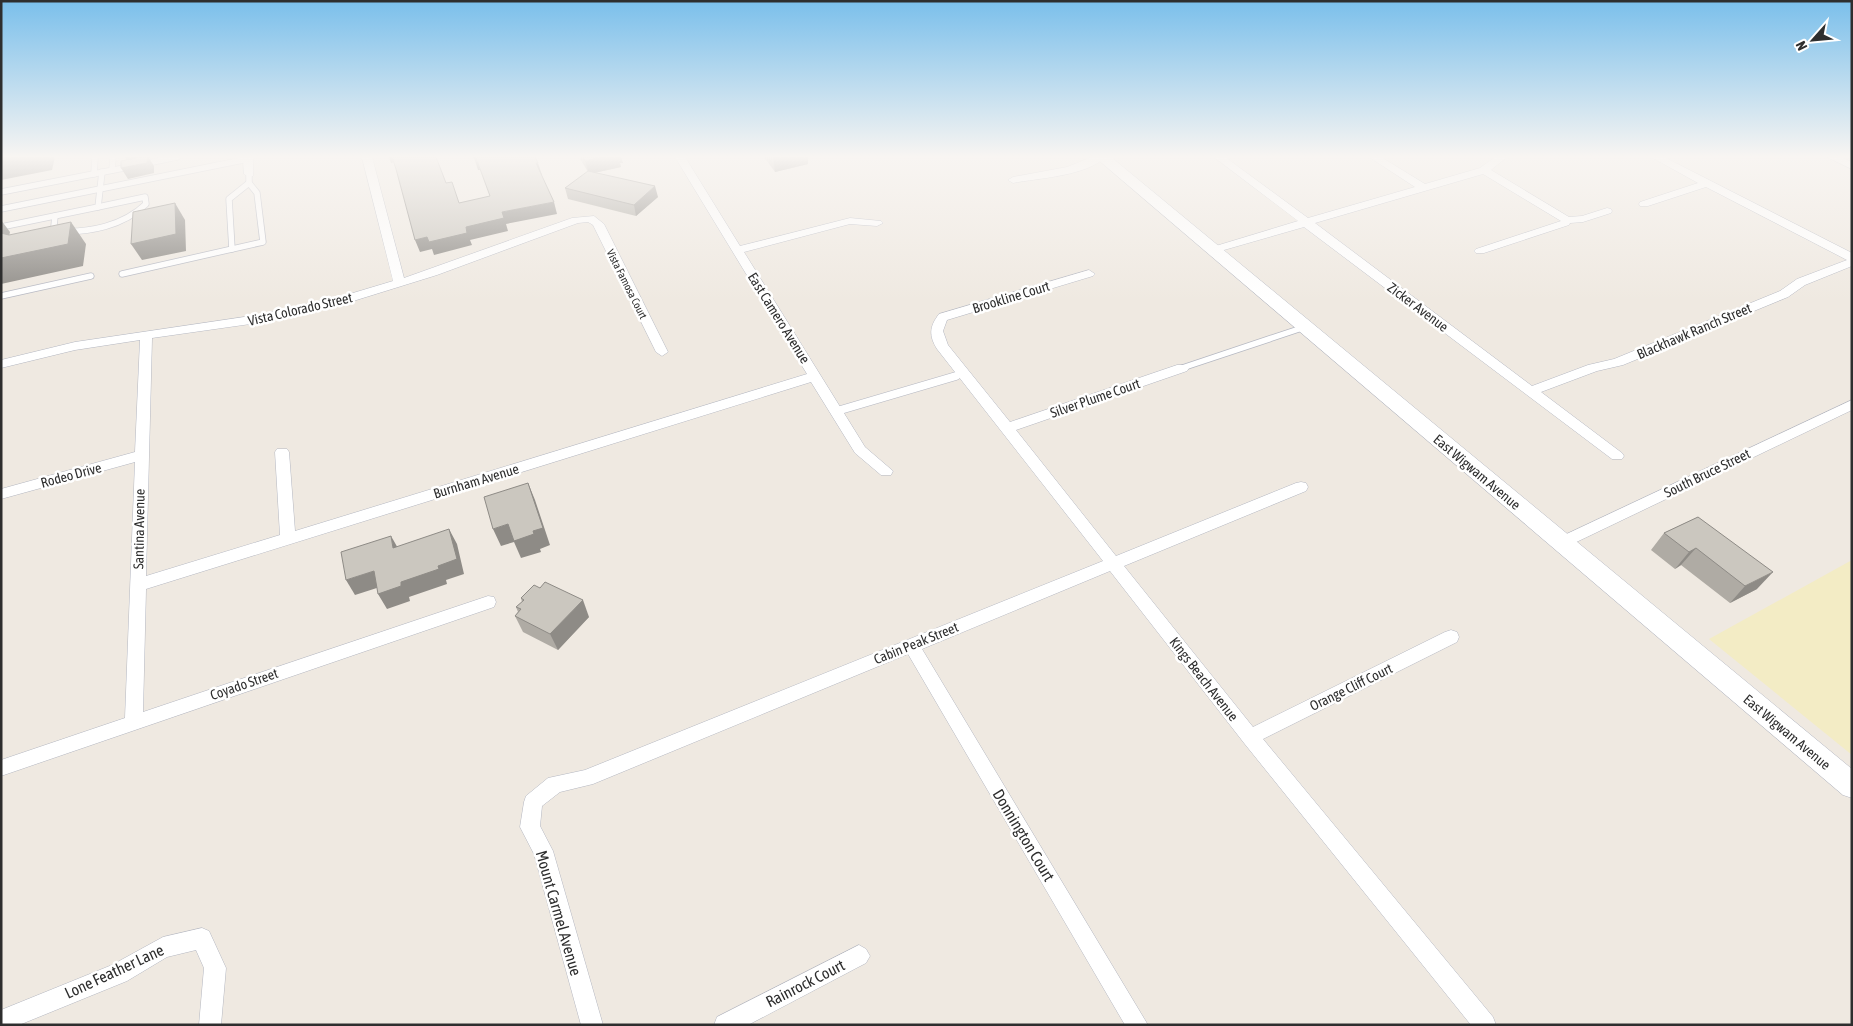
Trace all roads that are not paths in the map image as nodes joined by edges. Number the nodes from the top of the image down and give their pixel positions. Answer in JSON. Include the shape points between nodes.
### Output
{"nodes":[{"id":1,"x":21,"y":205,"type":"edge"},
{"id":2,"x":108,"y":205,"type":"edge"},
{"id":3,"x":145,"y":205,"type":"edge"},
{"id":4,"x":229,"y":205,"type":"edge"},
{"id":5,"x":258,"y":205,"type":"edge"},
{"id":6,"x":379,"y":205,"type":"edge"},
{"id":7,"x":709,"y":205,"type":"edge"},
{"id":8,"x":1159,"y":205,"type":"edge"},
{"id":9,"x":1282,"y":205,"type":"edge"},
{"id":10,"x":1367,"y":205,"type":"edge"},
{"id":11,"x":1544,"y":205,"type":"edge"},
{"id":12,"x":1748,"y":205,"type":"edge"},
{"id":13,"x":98,"y":207,"type":"joint"},
{"id":14,"x":1,"y":209,"type":"edge"},
{"id":15,"x":1607,"y":211,"type":"dead end"},
{"id":16,"x":55,"y":216,"type":"junction"},
{"id":17,"x":590,"y":218,"type":"joint"},
{"id":18,"x":1567,"y":220,"type":"junction"},
{"id":19,"x":877,"y":223,"type":"dead end"},
{"id":20,"x":1306,"y":223,"type":"junction"},
{"id":21,"x":1,"y":227,"type":"edge"},
{"id":22,"x":232,"y":249,"type":"junction"},
{"id":23,"x":736,"y":250,"type":"junction"},
{"id":24,"x":1213,"y":250,"type":"junction"},
{"id":25,"x":1480,"y":251,"type":"dead end"},
{"id":26,"x":1852,"y":260,"type":"edge"},
{"id":27,"x":122,"y":274,"type":"dead end"},
{"id":28,"x":1089,"y":274,"type":"dead end"},
{"id":29,"x":91,"y":276,"type":"dead end"},
{"id":30,"x":400,"y":284,"type":"junction"},
{"id":31,"x":1,"y":296,"type":"edge"},
{"id":32,"x":937,"y":325,"type":"joint"},
{"id":33,"x":1305,"y":327,"type":"junction"},
{"id":34,"x":146,"y":336,"type":"junction"},
{"id":35,"x":662,"y":352,"type":"dead end"},
{"id":36,"x":1,"y":364,"type":"edge"},
{"id":37,"x":1182,"y":368,"type":"joint"},
{"id":38,"x":964,"y":373,"type":"junction"},
{"id":39,"x":815,"y":376,"type":"junction"},
{"id":40,"x":1532,"y":391,"type":"junction"},
{"id":41,"x":1852,"y":404,"type":"edge"},
{"id":42,"x":836,"y":411,"type":"junction"},
{"id":43,"x":1008,"y":428,"type":"junction"},
{"id":44,"x":282,"y":452,"type":"dead end"},
{"id":45,"x":141,"y":455,"type":"junction"},
{"id":46,"x":1617,"y":456,"type":"dead end"},
{"id":47,"x":886,"y":471,"type":"dead end"},
{"id":48,"x":1301,"y":487,"type":"dead end"},
{"id":49,"x":1,"y":494,"type":"edge"},
{"id":50,"x":288,"y":540,"type":"junction"},
{"id":51,"x":1562,"y":543,"type":"junction"},
{"id":52,"x":1113,"y":563,"type":"junction"},
{"id":53,"x":138,"y":585,"type":"junction"},
{"id":54,"x":488,"y":602,"type":"dead end"},
{"id":55,"x":1451,"y":637,"type":"dead end"},
{"id":56,"x":911,"y":645,"type":"junction"},
{"id":57,"x":134,"y":722,"type":"junction"},
{"id":58,"x":1250,"y":737,"type":"junction"},
{"id":59,"x":1,"y":768,"type":"edge"},
{"id":60,"x":1852,"y":786,"type":"edge"},
{"id":61,"x":533,"y":802,"type":"joint"},
{"id":62,"x":859,"y":956,"type":"dead end"},
{"id":63,"x":1,"y":1022,"type":"edge"},
{"id":64,"x":210,"y":1025,"type":"edge"},
{"id":65,"x":592,"y":1025,"type":"edge"},
{"id":66,"x":725,"y":1025,"type":"edge"},
{"id":67,"x":1137,"y":1025,"type":"edge"},
{"id":68,"x":1485,"y":1025,"type":"edge"}],
"edges":[{"from":1,"to":14,"type":"lane"},
{"from":2,"to":13,"type":"lane"},
{"from":3,"to":16,"type":"lane","via":[[124,221],[77,231],[58,231],[54,226]]},
{"from":4,"to":22,"type":"lane"},
{"from":5,"to":22,"type":"lane","via":[[263,242]]},
{"from":6,"to":30,"type":"street"},
{"from":7,"to":23,"type":"street","name":"East Camero Avenue"},
{"from":8,"to":24,"type":"main road","name":"East Wigwam Avenue"},
{"from":9,"to":20,"type":"street","name":"Zicker Avenue"},
{"from":10,"to":20,"type":"street"},
{"from":11,"to":18,"type":"street"},
{"from":12,"to":26,"type":"street"},
{"from":13,"to":16,"type":"lane"},
{"from":15,"to":18,"type":"street","via":[[1583,219]]},
{"from":16,"to":21,"type":"lane"},
{"from":17,"to":30,"type":"street","name":"Vista Colorado Street","via":[[576,220]]},
{"from":17,"to":35,"type":"street","name":"Vista Famosa Court","via":[[598,224]]},
{"from":18,"to":25,"type":"street"},
{"from":19,"to":23,"type":"street","via":[[850,221]]},
{"from":20,"to":24,"type":"street"},
{"from":20,"to":40,"type":"street","name":"Zicker Avenue"},
{"from":22,"to":27,"type":"lane"},
{"from":23,"to":39,"type":"street","name":"East Camero Avenue"},
{"from":24,"to":33,"type":"main road","name":"East Wigwam Avenue"},
{"from":26,"to":40,"type":"street","name":"Blackhawk Ranch Street","via":[[1801,282],[1784,294],[1618,362]]},
{"from":28,"to":32,"type":"street","name":"Brookline Court","via":[[943,317]]},
{"from":29,"to":31,"type":"lane"},
{"from":30,"to":34,"type":"street","name":"Vista Colorado Street","via":[[265,318]]},
{"from":32,"to":38,"type":"street","name":"Kings Beach Avenue","via":[[936,334],[942,346]]},
{"from":33,"to":37,"type":"lane"},
{"from":33,"to":51,"type":"main road","name":"East Wigwam Avenue"},
{"from":34,"to":36,"type":"street","name":"Vista Colorado Street","via":[[75,346]]},
{"from":34,"to":45,"type":"street","name":"Santina Avenue"},
{"from":37,"to":43,"type":"street","name":"Silver Plume Court"},
{"from":38,"to":42,"type":"lane"},
{"from":38,"to":43,"type":"street","name":"Kings Beach Avenue"},
{"from":39,"to":42,"type":"street","name":"East Camero Avenue"},
{"from":39,"to":50,"type":"street","name":"Burnham Avenue"},
{"from":40,"to":46,"type":"street","name":"Zicker Avenue"},
{"from":41,"to":51,"type":"street","name":"South Bruce Street"},
{"from":42,"to":47,"type":"street","name":"East Camero Avenue","via":[[860,450]]},
{"from":43,"to":52,"type":"street","name":"Kings Beach Avenue"},
{"from":44,"to":50,"type":"street"},
{"from":45,"to":49,"type":"street","name":"Rodeo Drive"},
{"from":45,"to":53,"type":"street","name":"Santina Avenue"},
{"from":48,"to":52,"type":"street","name":"Cabin Peak Street"},
{"from":50,"to":53,"type":"street","name":"Burnham Avenue"},
{"from":51,"to":60,"type":"main road","name":"East Wigwam Avenue"},
{"from":52,"to":56,"type":"street","name":"Cabin Peak Street"},
{"from":52,"to":58,"type":"street","name":"Kings Beach Avenue"},
{"from":53,"to":57,"type":"street","name":"Santina Avenue"},
{"from":54,"to":57,"type":"street","name":"Coyado Street"},
{"from":55,"to":58,"type":"street","name":"Orange Cliff Court"},
{"from":56,"to":61,"type":"street","name":"Cabin Peak Street","via":[[586,778],[555,784]]},
{"from":56,"to":67,"type":"street","name":"Donnington Court"},
{"from":57,"to":59,"type":"street","name":"Coyado Street"},
{"from":58,"to":68,"type":"street","name":"Kings Beach Avenue"},
{"from":61,"to":65,"type":"street","name":"Mount Carmel Avenue","via":[[530,827],[543,850]]},
{"from":62,"to":66,"type":"street","name":"Rainrock Court"},
{"from":63,"to":64,"type":"street","name":"Lone Feather Lane","via":[[119,973],[163,947],[202,938],[215,968]]}]}
